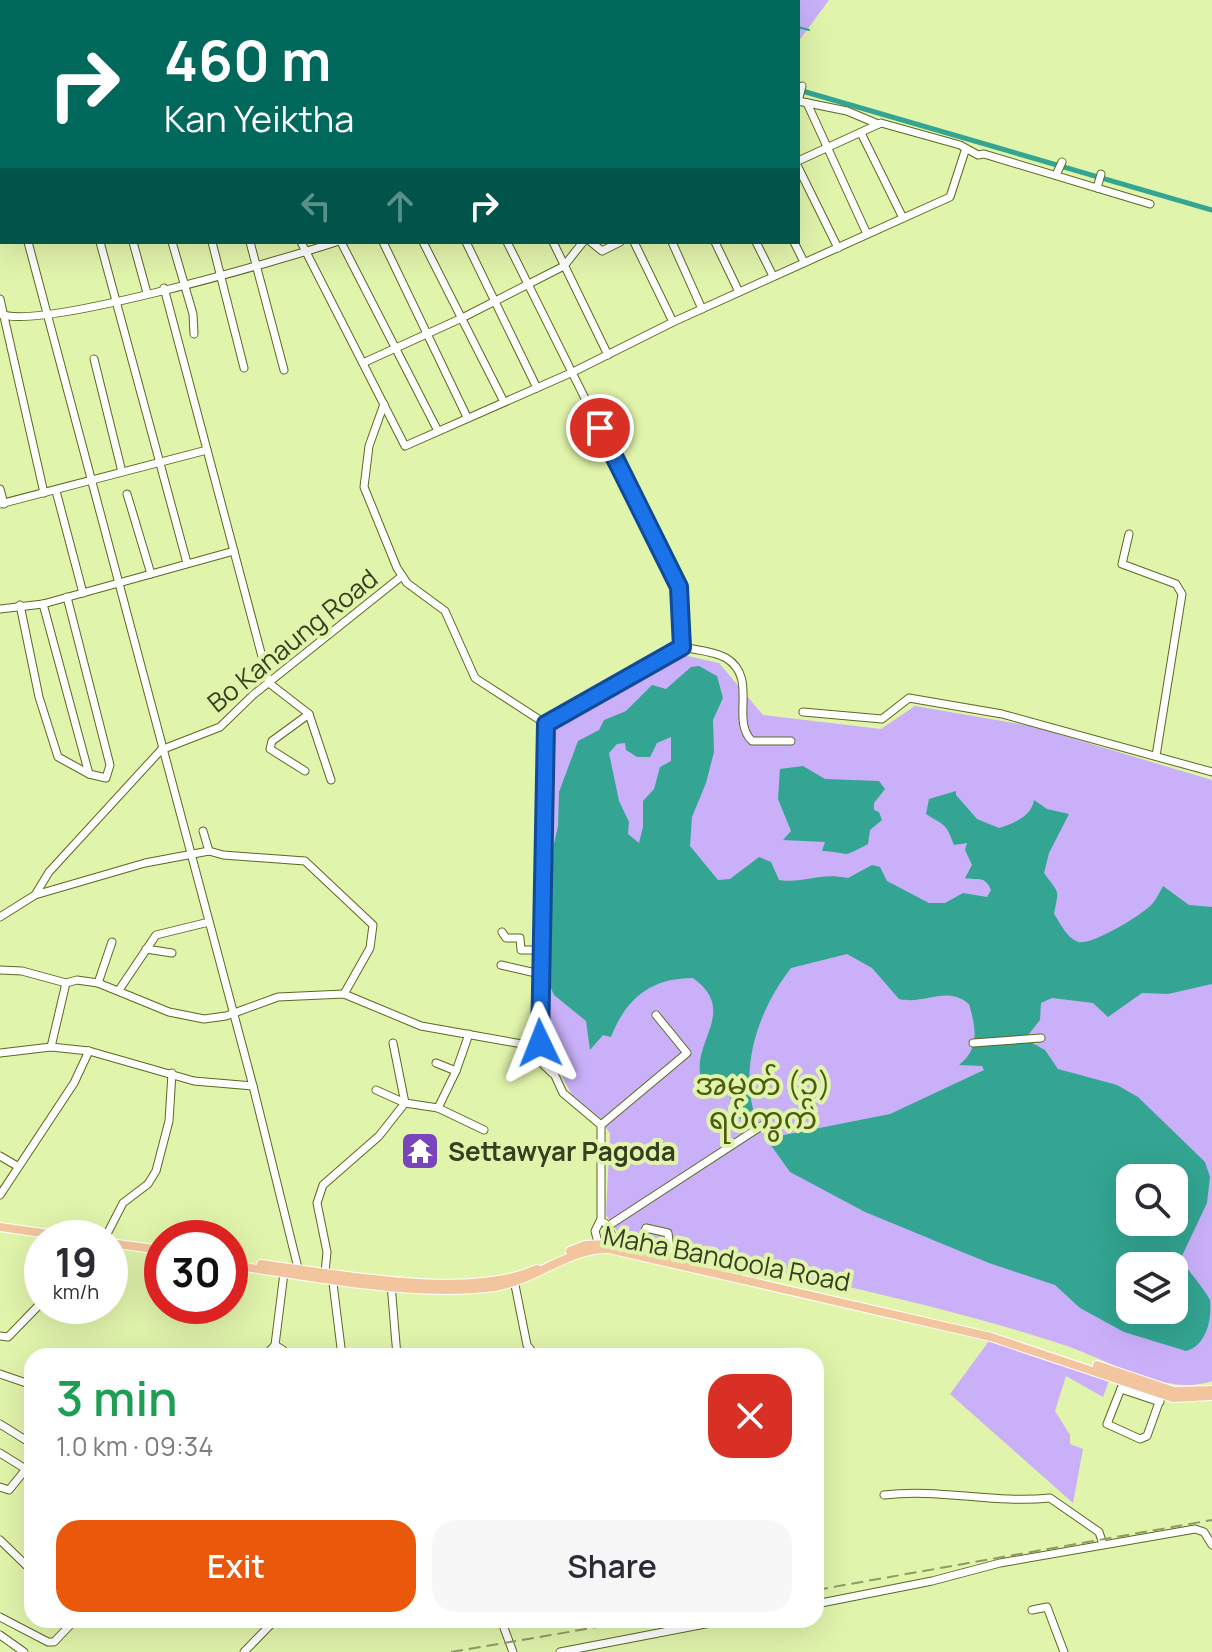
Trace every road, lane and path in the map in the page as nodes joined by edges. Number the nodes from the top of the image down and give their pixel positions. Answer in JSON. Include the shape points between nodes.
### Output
{"nodes":[{"id":1,"x":802,"y":86,"type":"dead end"},
{"id":2,"x":800,"y":100,"type":"edge"},
{"id":3,"x":878,"y":124,"type":"junction"},
{"id":4,"x":861,"y":133,"type":"junction"},
{"id":5,"x":827,"y":148,"type":"junction"},
{"id":6,"x":965,"y":151,"type":"junction"},
{"id":7,"x":800,"y":160,"type":"edge"},
{"id":8,"x":1062,"y":162,"type":"dead end"},
{"id":9,"x":800,"y":171,"type":"edge"},
{"id":10,"x":1057,"y":173,"type":"junction"},
{"id":11,"x":1101,"y":174,"type":"dead end"},
{"id":12,"x":1097,"y":186,"type":"junction"},
{"id":13,"x":1150,"y":204,"type":"dead end"},
{"id":14,"x":903,"y":218,"type":"junction"},
{"id":15,"x":867,"y":234,"type":"junction"},
{"id":16,"x":29,"y":244,"type":"edge"},
{"id":17,"x":101,"y":244,"type":"edge"},
{"id":18,"x":134,"y":244,"type":"edge"},
{"id":19,"x":173,"y":244,"type":"edge"},
{"id":20,"x":213,"y":244,"type":"edge"},
{"id":21,"x":251,"y":244,"type":"edge"},
{"id":22,"x":302,"y":244,"type":"edge"},
{"id":23,"x":332,"y":244,"type":"edge"},
{"id":24,"x":340,"y":244,"type":"edge"},
{"id":25,"x":384,"y":244,"type":"edge"},
{"id":26,"x":424,"y":244,"type":"edge"},
{"id":27,"x":467,"y":244,"type":"edge"},
{"id":28,"x":508,"y":244,"type":"edge"},
{"id":29,"x":554,"y":244,"type":"edge"},
{"id":30,"x":581,"y":244,"type":"edge"},
{"id":31,"x":593,"y":244,"type":"edge"},
{"id":32,"x":616,"y":244,"type":"edge"},
{"id":33,"x":635,"y":244,"type":"edge"},
{"id":34,"x":673,"y":244,"type":"edge"},
{"id":35,"x":716,"y":244,"type":"edge"},
{"id":36,"x":757,"y":244,"type":"edge"},
{"id":37,"x":795,"y":244,"type":"edge"},
{"id":38,"x":838,"y":248,"type":"junction"},
{"id":39,"x":306,"y":252,"type":"junction"},
{"id":40,"x":804,"y":262,"type":"junction"},
{"id":41,"x":256,"y":264,"type":"junction"},
{"id":42,"x":564,"y":266,"type":"junction"},
{"id":43,"x":221,"y":273,"type":"junction"},
{"id":44,"x":773,"y":276,"type":"junction"},
{"id":45,"x":183,"y":283,"type":"junction"},
{"id":46,"x":529,"y":285,"type":"junction"},
{"id":47,"x":164,"y":288,"type":"junction"},
{"id":48,"x":739,"y":292,"type":"junction"},
{"id":49,"x":147,"y":293,"type":"junction"},
{"id":50,"x":0,"y":299,"type":"edge"},
{"id":51,"x":116,"y":301,"type":"junction"},
{"id":52,"x":495,"y":302,"type":"junction"},
{"id":53,"x":702,"y":309,"type":"junction"},
{"id":54,"x":48,"y":314,"type":"junction"},
{"id":55,"x":2,"y":315,"type":"edge"},
{"id":56,"x":462,"y":318,"type":"junction"},
{"id":57,"x":673,"y":322,"type":"junction"},
{"id":58,"x":194,"y":334,"type":"dead end"},
{"id":59,"x":427,"y":335,"type":"junction"},
{"id":60,"x":396,"y":347,"type":"junction"},
{"id":61,"x":608,"y":355,"type":"junction"},
{"id":62,"x":94,"y":359,"type":"dead end"},
{"id":63,"x":365,"y":362,"type":"junction"},
{"id":64,"x":244,"y":368,"type":"dead end"},
{"id":65,"x":284,"y":370,"type":"dead end"},
{"id":66,"x":573,"y":372,"type":"junction"},
{"id":67,"x":537,"y":388,"type":"junction"},
{"id":68,"x":504,"y":402,"type":"junction"},
{"id":69,"x":384,"y":404,"type":"junction"},
{"id":70,"x":467,"y":417,"type":"junction"},
{"id":71,"x":438,"y":431,"type":"junction"},
{"id":72,"x":207,"y":450,"type":"junction"},
{"id":73,"x":162,"y":463,"type":"junction"},
{"id":74,"x":122,"y":472,"type":"junction"},
{"id":75,"x":90,"y":483,"type":"junction"},
{"id":76,"x":0,"y":489,"type":"edge"},
{"id":77,"x":56,"y":491,"type":"junction"},
{"id":78,"x":44,"y":493,"type":"junction"},
{"id":79,"x":127,"y":494,"type":"dead end"},
{"id":80,"x":2,"y":504,"type":"edge"},
{"id":81,"x":1129,"y":534,"type":"dead end"},
{"id":82,"x":234,"y":551,"type":"junction"},
{"id":83,"x":187,"y":563,"type":"junction"},
{"id":84,"x":151,"y":574,"type":"junction"},
{"id":85,"x":402,"y":576,"type":"junction"},
{"id":86,"x":119,"y":584,"type":"junction"},
{"id":87,"x":83,"y":593,"type":"junction"},
{"id":88,"x":67,"y":597,"type":"junction"},
{"id":89,"x":43,"y":604,"type":"junction"},
{"id":90,"x":20,"y":605,"type":"junction"},
{"id":91,"x":0,"y":609,"type":"edge"},
{"id":92,"x":682,"y":647,"type":"junction"},
{"id":93,"x":269,"y":683,"type":"junction"},
{"id":94,"x":803,"y":712,"type":"dead end"},
{"id":95,"x":309,"y":714,"type":"junction"},
{"id":96,"x":546,"y":724,"type":"junction"},
{"id":97,"x":791,"y":741,"type":"dead end"},
{"id":98,"x":161,"y":750,"type":"junction"},
{"id":99,"x":1156,"y":756,"type":"junction"},
{"id":100,"x":305,"y":771,"type":"dead end"},
{"id":101,"x":1212,"y":772,"type":"edge"},
{"id":102,"x":89,"y":774,"type":"junction"},
{"id":103,"x":331,"y":780,"type":"dead end"},
{"id":104,"x":203,"y":831,"type":"dead end"},
{"id":105,"x":209,"y":851,"type":"junction"},
{"id":106,"x":190,"y":853,"type":"junction"},
{"id":107,"x":35,"y":895,"type":"junction"},
{"id":108,"x":0,"y":917,"type":"edge"},
{"id":109,"x":209,"y":922,"type":"junction"},
{"id":110,"x":503,"y":938,"type":"dead end"},
{"id":111,"x":112,"y":942,"type":"dead end"},
{"id":112,"x":146,"y":949,"type":"junction"},
{"id":113,"x":540,"y":950,"type":"junction"},
{"id":114,"x":172,"y":953,"type":"dead end"},
{"id":115,"x":501,"y":965,"type":"dead end"},
{"id":116,"x":0,"y":970,"type":"edge"},
{"id":117,"x":540,"y":974,"type":"junction"},
{"id":118,"x":66,"y":983,"type":"junction"},
{"id":119,"x":98,"y":983,"type":"junction"},
{"id":120,"x":119,"y":990,"type":"junction"},
{"id":121,"x":344,"y":994,"type":"junction"},
{"id":122,"x":233,"y":1014,"type":"junction"},
{"id":123,"x":656,"y":1015,"type":"dead end"},
{"id":124,"x":469,"y":1034,"type":"junction"},
{"id":125,"x":1041,"y":1038,"type":"dead end"},
{"id":126,"x":393,"y":1043,"type":"dead end"},
{"id":127,"x":973,"y":1043,"type":"dead end"},
{"id":128,"x":51,"y":1047,"type":"junction"},
{"id":129,"x":73,"y":1050,"type":"junction"},
{"id":130,"x":89,"y":1051,"type":"junction"},
{"id":131,"x":0,"y":1053,"type":"edge"},
{"id":132,"x":539,"y":1055,"type":"junction"},
{"id":133,"x":436,"y":1063,"type":"dead end"},
{"id":134,"x":82,"y":1068,"type":"junction"},
{"id":135,"x":456,"y":1071,"type":"junction"},
{"id":136,"x":172,"y":1073,"type":"junction"},
{"id":137,"x":253,"y":1086,"type":"junction"},
{"id":138,"x":376,"y":1090,"type":"dead end"},
{"id":139,"x":405,"y":1103,"type":"junction"},
{"id":140,"x":438,"y":1108,"type":"junction"},
{"id":141,"x":601,"y":1125,"type":"junction"},
{"id":142,"x":763,"y":1125,"type":"dead end"},
{"id":143,"x":484,"y":1130,"type":"dead end"},
{"id":144,"x":0,"y":1156,"type":"edge"},
{"id":145,"x":17,"y":1166,"type":"junction"},
{"id":146,"x":0,"y":1195,"type":"edge"},
{"id":147,"x":601,"y":1219,"type":"junction"},
{"id":148,"x":114,"y":1220,"type":"edge"},
{"id":149,"x":608,"y":1226,"type":"junction"},
{"id":150,"x":0,"y":1230,"type":"edge"},
{"id":151,"x":24,"y":1232,"type":"edge"},
{"id":152,"x":24,"y":1235,"type":"edge"},
{"id":153,"x":604,"y":1246,"type":"junction"},
{"id":154,"x":637,"y":1249,"type":"junction"},
{"id":155,"x":671,"y":1257,"type":"junction"},
{"id":156,"x":248,"y":1265,"type":"edge"},
{"id":157,"x":248,"y":1266,"type":"edge"},
{"id":158,"x":299,"y":1272,"type":"junction"},
{"id":159,"x":284,"y":1273,"type":"junction"},
{"id":160,"x":330,"y":1274,"type":"junction"},
{"id":161,"x":391,"y":1281,"type":"junction"},
{"id":162,"x":514,"y":1281,"type":"junction"},
{"id":163,"x":24,"y":1321,"type":"edge"},
{"id":164,"x":0,"y":1336,"type":"edge"},
{"id":165,"x":275,"y":1345,"type":"junction"},
{"id":166,"x":272,"y":1348,"type":"edge"},
{"id":167,"x":280,"y":1348,"type":"edge"},
{"id":168,"x":341,"y":1348,"type":"edge"},
{"id":169,"x":396,"y":1348,"type":"edge"},
{"id":170,"x":529,"y":1348,"type":"edge"},
{"id":171,"x":0,"y":1374,"type":"edge"},
{"id":172,"x":24,"y":1382,"type":"edge"},
{"id":173,"x":1123,"y":1385,"type":"junction"},
{"id":174,"x":1211,"y":1394,"type":"edge"},
{"id":175,"x":1161,"y":1398,"type":"junction"},
{"id":176,"x":0,"y":1424,"type":"edge"},
{"id":177,"x":24,"y":1439,"type":"edge"},
{"id":178,"x":0,"y":1453,"type":"edge"},
{"id":179,"x":24,"y":1467,"type":"edge"},
{"id":180,"x":24,"y":1476,"type":"edge"},
{"id":181,"x":0,"y":1487,"type":"edge"},
{"id":182,"x":884,"y":1495,"type":"dead end"},
{"id":183,"x":0,"y":1540,"type":"edge"},
{"id":184,"x":1102,"y":1541,"type":"dead end"},
{"id":185,"x":1212,"y":1545,"type":"edge"},
{"id":186,"x":24,"y":1563,"type":"edge"},
{"id":187,"x":824,"y":1602,"type":"edge"},
{"id":188,"x":1032,"y":1610,"type":"dead end"},
{"id":189,"x":0,"y":1617,"type":"edge"},
{"id":190,"x":67,"y":1628,"type":"edge"},
{"id":191,"x":267,"y":1628,"type":"edge"},
{"id":192,"x":504,"y":1628,"type":"edge"},
{"id":193,"x":684,"y":1628,"type":"edge"},
{"id":194,"x":0,"y":1635,"type":"edge"},
{"id":195,"x":12,"y":1649,"type":"edge"},
{"id":196,"x":24,"y":1652,"type":"edge"},
{"id":197,"x":244,"y":1652,"type":"edge"},
{"id":198,"x":513,"y":1652,"type":"edge"},
{"id":199,"x":560,"y":1652,"type":"edge"},
{"id":200,"x":1064,"y":1652,"type":"edge"}],
"edges":[{"from":1,"to":2,"type":"street"},
{"from":2,"to":3,"type":"street"},
{"from":2,"to":5,"type":"street"},
{"from":3,"to":4,"type":"street"},
{"from":3,"to":6,"type":"street","via":[[943,135]]},
{"from":4,"to":5,"type":"street"},
{"from":4,"to":14,"type":"street"},
{"from":5,"to":7,"type":"street"},
{"from":5,"to":15,"type":"street"},
{"from":6,"to":10,"type":"street"},
{"from":6,"to":14,"type":"street","via":[[953,194]]},
{"from":8,"to":10,"type":"street"},
{"from":9,"to":38,"type":"street"},
{"from":10,"to":12,"type":"street"},
{"from":11,"to":12,"type":"street"},
{"from":12,"to":13,"type":"street"},
{"from":14,"to":15,"type":"street"},
{"from":15,"to":38,"type":"street"},
{"from":16,"to":54,"type":"street"},
{"from":17,"to":51,"type":"street"},
{"from":18,"to":49,"type":"street"},
{"from":19,"to":45,"type":"street"},
{"from":20,"to":43,"type":"street"},
{"from":21,"to":41,"type":"street"},
{"from":22,"to":39,"type":"street"},
{"from":23,"to":39,"type":"street"},
{"from":24,"to":60,"type":"street"},
{"from":25,"to":59,"type":"street"},
{"from":26,"to":56,"type":"street"},
{"from":27,"to":52,"type":"street"},
{"from":28,"to":46,"type":"street"},
{"from":29,"to":42,"type":"street"},
{"from":30,"to":42,"type":"street"},
{"from":31,"to":32,"type":"street","via":[[602,251]]},
{"from":33,"to":57,"type":"street"},
{"from":34,"to":53,"type":"street"},
{"from":35,"to":48,"type":"street"},
{"from":36,"to":44,"type":"street"},
{"from":37,"to":40,"type":"street"},
{"from":38,"to":40,"type":"street"},
{"from":39,"to":41,"type":"street"},
{"from":39,"to":63,"type":"street"},
{"from":40,"to":44,"type":"street"},
{"from":41,"to":43,"type":"street"},
{"from":41,"to":65,"type":"street"},
{"from":42,"to":46,"type":"street"},
{"from":42,"to":61,"type":"street"},
{"from":43,"to":45,"type":"street"},
{"from":43,"to":64,"type":"street"},
{"from":44,"to":48,"type":"street"},
{"from":45,"to":47,"type":"street"},
{"from":45,"to":58,"type":"street"},
{"from":46,"to":52,"type":"street"},
{"from":46,"to":66,"type":"street"},
{"from":47,"to":49,"type":"street"},
{"from":47,"to":72,"type":"street"},
{"from":48,"to":53,"type":"street"},
{"from":49,"to":51,"type":"street"},
{"from":50,"to":55,"type":"street"},
{"from":51,"to":54,"type":"street"},
{"from":51,"to":73,"type":"street"},
{"from":52,"to":56,"type":"street"},
{"from":52,"to":67,"type":"street"},
{"from":53,"to":57,"type":"street"},
{"from":54,"to":55,"type":"street","via":[[14,320]]},
{"from":54,"to":75,"type":"street"},
{"from":55,"to":78,"type":"street"},
{"from":56,"to":59,"type":"street"},
{"from":56,"to":68,"type":"street"},
{"from":57,"to":61,"type":"street"},
{"from":59,"to":60,"type":"street"},
{"from":59,"to":70,"type":"street"},
{"from":60,"to":63,"type":"street"},
{"from":60,"to":71,"type":"street"},
{"from":61,"to":66,"type":"street"},
{"from":62,"to":74,"type":"street"},
{"from":63,"to":69,"type":"street"},
{"from":66,"to":67,"type":"street"},
{"from":66,"to":92,"type":"street","via":[[679,587]]},
{"from":67,"to":68,"type":"street"},
{"from":68,"to":70,"type":"street"},
{"from":69,"to":71,"type":"street","via":[[405,446]]},
{"from":69,"to":85,"type":"street","via":[[369,446],[364,487]]},
{"from":70,"to":71,"type":"street"},
{"from":72,"to":73,"type":"street"},
{"from":72,"to":82,"type":"street"},
{"from":73,"to":74,"type":"street"},
{"from":73,"to":83,"type":"street"},
{"from":74,"to":75,"type":"street"},
{"from":75,"to":77,"type":"street"},
{"from":75,"to":86,"type":"street"},
{"from":76,"to":80,"type":"street"},
{"from":77,"to":78,"type":"street"},
{"from":77,"to":87,"type":"street"},
{"from":78,"to":80,"type":"street"},
{"from":79,"to":84,"type":"street"},
{"from":81,"to":99,"type":"street","via":[[1122,564],[1176,584],[1182,594]]},
{"from":82,"to":83,"type":"street"},
{"from":82,"to":93,"type":"street"},
{"from":83,"to":84,"type":"street"},
{"from":84,"to":86,"type":"street"},
{"from":85,"to":93,"type":"street","name":"Bo Kanaung Road"},
{"from":85,"to":96,"type":"street","via":[[445,611],[475,678]]},
{"from":86,"to":87,"type":"street"},
{"from":86,"to":98,"type":"street"},
{"from":87,"to":88,"type":"street"},
{"from":88,"to":89,"type":"street"},
{"from":88,"to":102,"type":"street","via":[[110,765],[106,778]]},
{"from":89,"to":90,"type":"street"},
{"from":89,"to":102,"type":"street"},
{"from":90,"to":91,"type":"street"},
{"from":90,"to":102,"type":"street","via":[[58,757]]},
{"from":92,"to":96,"type":"street"},
{"from":92,"to":97,"type":"street","via":[[724,657],[739,671],[746,731],[752,741]]},
{"from":93,"to":95,"type":"street"},
{"from":93,"to":98,"type":"street","name":"Bo Kanaung Road","via":[[220,727]]},
{"from":94,"to":99,"type":"street","via":[[882,719],[909,698],[1002,714]]},
{"from":95,"to":100,"type":"street","via":[[272,741],[270,749]]},
{"from":95,"to":103,"type":"street"},
{"from":96,"to":113,"type":"street"},
{"from":98,"to":106,"type":"street"},
{"from":98,"to":107,"type":"street","name":"Bo Kanaung Road","via":[[49,872]]},
{"from":99,"to":101,"type":"street"},
{"from":104,"to":105,"type":"street"},
{"from":105,"to":106,"type":"street"},
{"from":105,"to":121,"type":"street","via":[[305,861],[369,917],[370,948]]},
{"from":106,"to":107,"type":"street"},
{"from":106,"to":109,"type":"street"},
{"from":107,"to":108,"type":"street","name":"Bo Kanaung Road"},
{"from":109,"to":112,"type":"street","via":[[156,935]]},
{"from":109,"to":122,"type":"street"},
{"from":110,"to":113,"type":"street","via":[[520,938],[521,950]]},
{"from":111,"to":119,"type":"street"},
{"from":112,"to":114,"type":"street"},
{"from":112,"to":120,"type":"street"},
{"from":113,"to":117,"type":"street"},
{"from":115,"to":117,"type":"street"},
{"from":116,"to":118,"type":"street"},
{"from":117,"to":132,"type":"street"},
{"from":118,"to":119,"type":"street"},
{"from":118,"to":128,"type":"street"},
{"from":119,"to":120,"type":"street"},
{"from":120,"to":122,"type":"street","via":[[169,1012],[204,1019]]},
{"from":121,"to":122,"type":"street","via":[[278,997]]},
{"from":121,"to":124,"type":"street","via":[[421,1026]]},
{"from":122,"to":137,"type":"street"},
{"from":123,"to":141,"type":"street","via":[[687,1053]]},
{"from":124,"to":132,"type":"street","via":[[522,1044]]},
{"from":124,"to":135,"type":"street"},
{"from":125,"to":127,"type":"street"},
{"from":126,"to":139,"type":"street"},
{"from":128,"to":129,"type":"street"},
{"from":128,"to":131,"type":"street"},
{"from":129,"to":130,"type":"street"},
{"from":129,"to":134,"type":"street"},
{"from":130,"to":134,"type":"street"},
{"from":130,"to":136,"type":"street"},
{"from":132,"to":141,"type":"street","via":[[563,1093]]},
{"from":133,"to":135,"type":"street"},
{"from":134,"to":145,"type":"street"},
{"from":135,"to":140,"type":"street"},
{"from":136,"to":137,"type":"street","via":[[215,1085]]},
{"from":136,"to":148,"type":"street","via":[[169,1121],[156,1171],[123,1203]]},
{"from":137,"to":158,"type":"street"},
{"from":138,"to":139,"type":"street"},
{"from":139,"to":140,"type":"street"},
{"from":139,"to":160,"type":"street","via":[[379,1136],[323,1185],[317,1203]]},
{"from":140,"to":143,"type":"street"},
{"from":141,"to":147,"type":"street"},
{"from":142,"to":149,"type":"street"},
{"from":144,"to":145,"type":"street"},
{"from":145,"to":146,"type":"street"},
{"from":147,"to":149,"type":"street"},
{"from":147,"to":153,"type":"street","via":[[595,1231]]},
{"from":149,"to":153,"type":"street"},
{"from":150,"to":151,"type":"main road"},
{"from":150,"to":152,"type":"main road"},
{"from":153,"to":154,"type":"main road","name":"Maha Bandoola Road"},
{"from":153,"to":162,"type":"main road","name":"Maha Bandoola Road","via":[[580,1246]]},
{"from":153,"to":173,"type":"main road","name":"Maha Bandoola Road","via":[[991,1337]]},
{"from":154,"to":155,"type":"main road","name":"Maha Bandoola Road"},
{"from":154,"to":155,"type":"street","via":[[646,1228],[658,1229],[668,1233]]},
{"from":155,"to":174,"type":"main road","name":"Maha Bandoola Road","via":[[1003,1335],[1167,1389]]},
{"from":156,"to":158,"type":"main road","name":"Maha Bandoola Road"},
{"from":157,"to":159,"type":"main road","name":"Maha Bandoola Road"},
{"from":158,"to":159,"type":"main road","name":"Maha Bandoola Road"},
{"from":158,"to":160,"type":"main road","name":"Maha Bandoola Road"},
{"from":159,"to":165,"type":"street"},
{"from":160,"to":161,"type":"main road","name":"Maha Bandoola Road"},
{"from":160,"to":168,"type":"street"},
{"from":161,"to":162,"type":"main road","name":"Maha Bandoola Road"},
{"from":161,"to":169,"type":"street"},
{"from":162,"to":170,"type":"street"},
{"from":163,"to":164,"type":"street","via":[[8,1337]]},
{"from":165,"to":166,"type":"street"},
{"from":165,"to":167,"type":"street"},
{"from":171,"to":172,"type":"street"},
{"from":173,"to":175,"type":"main road","name":"Maha Bandoola Road"},
{"from":173,"to":175,"type":"street","via":[[1107,1424],[1140,1439],[1147,1436]]},
{"from":174,"to":175,"type":"main road","name":"Maha Bandoola Road"},
{"from":176,"to":177,"type":"street"},
{"from":178,"to":179,"type":"street"},
{"from":180,"to":181,"type":"street","via":[[9,1490]]},
{"from":182,"to":184,"type":"street","via":[[1050,1498],[1099,1532]]},
{"from":183,"to":186,"type":"street"},
{"from":185,"to":187,"type":"street","via":[[1195,1529],[1007,1561]]},
{"from":188,"to":200,"type":"street","via":[[1047,1607]]},
{"from":189,"to":190,"type":"street","via":[[48,1642]]},
{"from":191,"to":197,"type":"street"},
{"from":192,"to":198,"type":"street"},
{"from":193,"to":199,"type":"street"},
{"from":194,"to":195,"type":"street"},
{"from":195,"to":196,"type":"street"}]}
